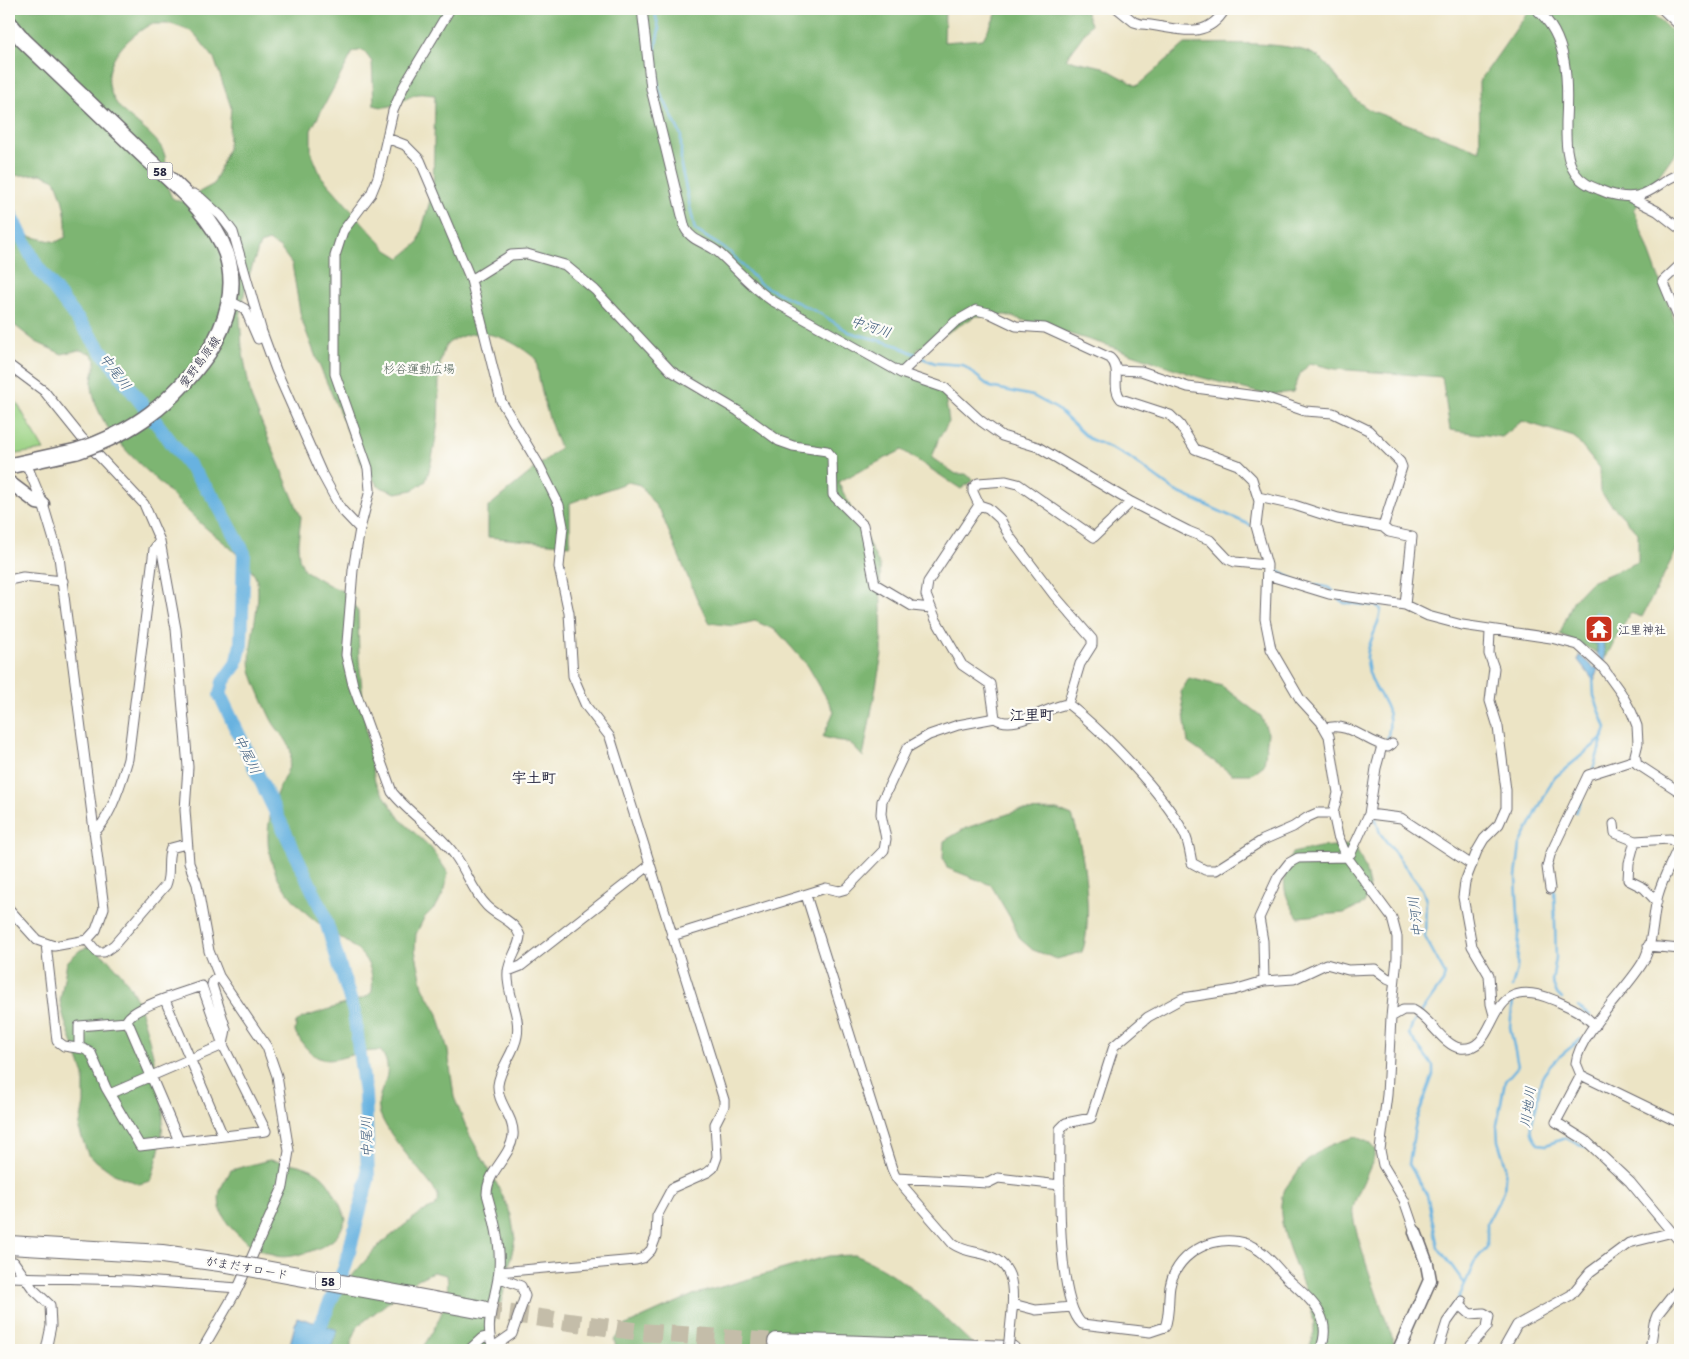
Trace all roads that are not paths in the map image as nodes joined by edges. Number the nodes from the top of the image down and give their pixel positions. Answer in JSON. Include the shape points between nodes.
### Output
{"nodes":[{"id":1,"x":450,"y":9,"type":"edge"},
{"id":2,"x":642,"y":9,"type":"edge"},
{"id":3,"x":1118,"y":9,"type":"edge"},
{"id":4,"x":1225,"y":9,"type":"edge"},
{"id":5,"x":1536,"y":9,"type":"edge"},
{"id":6,"x":1662,"y":9,"type":"edge"},
{"id":7,"x":9,"y":23,"type":"edge"},
{"id":8,"x":1680,"y":26,"type":"edge"},
{"id":9,"x":387,"y":138,"type":"junction"},
{"id":10,"x":1680,"y":174,"type":"edge"},
{"id":11,"x":186,"y":196,"type":"junction"},
{"id":12,"x":1627,"y":196,"type":"junction"},
{"id":13,"x":1680,"y":229,"type":"edge"},
{"id":14,"x":1680,"y":265,"type":"edge"},
{"id":15,"x":471,"y":280,"type":"junction"},
{"id":16,"x":230,"y":301,"type":"junction"},
{"id":17,"x":1680,"y":322,"type":"edge"},
{"id":18,"x":9,"y":365,"type":"edge"},
{"id":19,"x":276,"y":370,"type":"junction"},
{"id":20,"x":1117,"y":370,"type":"junction"},
{"id":21,"x":901,"y":372,"type":"junction"},
{"id":22,"x":26,"y":462,"type":"junction"},
{"id":23,"x":9,"y":466,"type":"edge"},
{"id":24,"x":9,"y":482,"type":"edge"},
{"id":25,"x":1258,"y":497,"type":"junction"},
{"id":26,"x":1131,"y":502,"type":"junction"},
{"id":27,"x":43,"y":504,"type":"junction"},
{"id":28,"x":979,"y":505,"type":"junction"},
{"id":29,"x":1383,"y":527,"type":"junction"},
{"id":30,"x":360,"y":529,"type":"junction"},
{"id":31,"x":160,"y":541,"type":"junction"},
{"id":32,"x":1267,"y":570,"type":"junction"},
{"id":33,"x":9,"y":580,"type":"edge"},
{"id":34,"x":63,"y":581,"type":"junction"},
{"id":35,"x":1405,"y":605,"type":"junction"},
{"id":36,"x":931,"y":608,"type":"junction"},
{"id":37,"x":1490,"y":630,"type":"junction"},
{"id":38,"x":1068,"y":704,"type":"junction"},
{"id":39,"x":996,"y":718,"type":"junction"},
{"id":40,"x":1326,"y":728,"type":"junction"},
{"id":41,"x":1635,"y":760,"type":"junction"},
{"id":42,"x":1680,"y":792,"type":"edge"},
{"id":43,"x":1333,"y":814,"type":"junction"},
{"id":44,"x":1373,"y":814,"type":"junction"},
{"id":45,"x":1614,"y":824,"type":"dead end"},
{"id":46,"x":94,"y":832,"type":"junction"},
{"id":47,"x":1634,"y":840,"type":"junction"},
{"id":48,"x":186,"y":844,"type":"junction"},
{"id":49,"x":1680,"y":844,"type":"edge"},
{"id":50,"x":1347,"y":857,"type":"junction"},
{"id":51,"x":650,"y":866,"type":"junction"},
{"id":52,"x":1472,"y":866,"type":"junction"},
{"id":53,"x":1550,"y":889,"type":"dead end"},
{"id":54,"x":806,"y":895,"type":"junction"},
{"id":55,"x":1656,"y":902,"type":"junction"},
{"id":56,"x":9,"y":909,"type":"edge"},
{"id":57,"x":672,"y":936,"type":"junction"},
{"id":58,"x":87,"y":940,"type":"junction"},
{"id":59,"x":46,"y":944,"type":"junction"},
{"id":60,"x":1648,"y":946,"type":"junction"},
{"id":61,"x":1680,"y":949,"type":"edge"},
{"id":62,"x":508,"y":971,"type":"junction"},
{"id":63,"x":219,"y":976,"type":"junction"},
{"id":64,"x":1264,"y":981,"type":"junction"},
{"id":65,"x":1394,"y":981,"type":"junction"},
{"id":66,"x":165,"y":1000,"type":"junction"},
{"id":67,"x":1494,"y":1015,"type":"junction"},
{"id":68,"x":1391,"y":1016,"type":"junction"},
{"id":69,"x":127,"y":1022,"type":"junction"},
{"id":70,"x":1595,"y":1026,"type":"junction"},
{"id":71,"x":223,"y":1044,"type":"junction"},
{"id":72,"x":79,"y":1048,"type":"junction"},
{"id":73,"x":190,"y":1059,"type":"junction"},
{"id":74,"x":1581,"y":1075,"type":"junction"},
{"id":75,"x":150,"y":1076,"type":"junction"},
{"id":76,"x":112,"y":1093,"type":"junction"},
{"id":77,"x":1680,"y":1123,"type":"edge"},
{"id":78,"x":224,"y":1136,"type":"junction"},
{"id":79,"x":178,"y":1141,"type":"junction"},
{"id":80,"x":896,"y":1178,"type":"junction"},
{"id":81,"x":1060,"y":1185,"type":"junction"},
{"id":82,"x":1415,"y":1232,"type":"joint"},
{"id":83,"x":1673,"y":1232,"type":"junction"},
{"id":84,"x":9,"y":1239,"type":"edge"},
{"id":85,"x":1680,"y":1242,"type":"edge"},
{"id":86,"x":9,"y":1245,"type":"edge"},
{"id":87,"x":53,"y":1246,"type":"junction"},
{"id":88,"x":14,"y":1262,"type":"dead end"},
{"id":89,"x":499,"y":1274,"type":"junction"},
{"id":90,"x":9,"y":1278,"type":"edge"},
{"id":91,"x":24,"y":1278,"type":"junction"},
{"id":92,"x":1680,"y":1286,"type":"edge"},
{"id":93,"x":238,"y":1288,"type":"junction"},
{"id":94,"x":1013,"y":1307,"type":"junction"},
{"id":95,"x":1072,"y":1307,"type":"junction"},
{"id":96,"x":483,"y":1310,"type":"tunnel mouth"},
{"id":97,"x":490,"y":1336,"type":"junction"},
{"id":98,"x":777,"y":1342,"type":"tunnel mouth"},
{"id":99,"x":493,"y":1349,"type":"edge"},
{"id":100,"x":46,"y":1350,"type":"edge"},
{"id":101,"x":202,"y":1350,"type":"edge"},
{"id":102,"x":470,"y":1350,"type":"edge"},
{"id":103,"x":1009,"y":1350,"type":"edge"},
{"id":104,"x":1320,"y":1350,"type":"edge"},
{"id":105,"x":1399,"y":1350,"type":"edge"},
{"id":106,"x":1438,"y":1350,"type":"edge"},
{"id":107,"x":1467,"y":1350,"type":"edge"},
{"id":108,"x":1503,"y":1350,"type":"edge"},
{"id":109,"x":1650,"y":1350,"type":"edge"}],
"edges":[{"from":1,"to":9,"type":"street","via":[[404,86]]},
{"from":2,"to":21,"type":"street","via":[[651,89],[689,235],[717,251],[771,300]]},
{"from":3,"to":4,"type":"street","via":[[1134,22],[1193,31],[1218,22]]},
{"from":5,"to":12,"type":"street","via":[[1555,31],[1565,62],[1568,82],[1566,147],[1574,172],[1581,180],[1609,195]]},
{"from":6,"to":8,"type":"street"},
{"from":7,"to":11,"type":"main road","name":"愛野島原線","number":"58"},
{"from":9,"to":15,"type":"street","via":[[405,145],[420,160]]},
{"from":9,"to":30,"type":"street","via":[[371,194],[342,231],[335,256],[335,374],[370,480]]},
{"from":10,"to":12,"type":"street","via":[[1669,176],[1644,193]]},
{"from":11,"to":16,"type":"main road","name":"愛野島原線","number":"58","via":[[210,224],[226,253]]},
{"from":11,"to":19,"type":"street","via":[[191,194],[201,198],[233,232]]},
{"from":12,"to":13,"type":"street","via":[[1657,211]]},
{"from":14,"to":17,"type":"street","via":[[1663,283]]},
{"from":15,"to":36,"type":"street","via":[[510,255],[526,254],[565,265],[595,290],[671,371],[779,440],[793,446],[827,451],[832,457],[833,495],[863,525],[875,584],[912,606]]},
{"from":15,"to":51,"type":"street","via":[[501,401],[540,465],[559,505],[563,526],[559,567],[569,614],[574,684],[610,737]]},
{"from":16,"to":19,"type":"street","via":[[240,305],[249,315],[270,367]]},
{"from":16,"to":22,"type":"main road","name":"愛野島原線","number":"58","bridge":true,"via":[[220,332],[208,353],[188,380],[156,411],[125,432],[77,451]]},
{"from":18,"to":31,"type":"street","via":[[44,391],[81,437],[134,493],[150,514]]},
{"from":19,"to":30,"type":"street","via":[[322,474],[341,509]]},
{"from":20,"to":21,"type":"street","via":[[1107,355],[1061,334],[1037,326],[1010,324],[983,310],[976,310],[962,316]]},
{"from":20,"to":25,"type":"street","via":[[1116,391],[1121,399],[1170,415],[1195,449],[1233,462],[1244,470],[1252,479]]},
{"from":20,"to":29,"type":"street","via":[[1141,371],[1197,388],[1264,397],[1305,411],[1333,413],[1360,425],[1376,437],[1402,467]]},
{"from":21,"to":26,"type":"street","via":[[945,388],[981,422],[1002,436],[1038,447]]},
{"from":22,"to":23,"type":"main road","name":"愛野島原線","number":"58"},
{"from":22,"to":27,"type":"street"},
{"from":24,"to":27,"type":"street"},
{"from":25,"to":29,"type":"street","via":[[1337,519]]},
{"from":25,"to":32,"type":"street","via":[[1256,526]]},
{"from":26,"to":28,"type":"street","via":[[1094,537],[1018,484],[1006,481],[976,484],[972,492]]},
{"from":26,"to":32,"type":"street","via":[[1210,540],[1228,559]]},
{"from":27,"to":34,"type":"street"},
{"from":28,"to":36,"type":"street","via":[[928,582],[926,595]]},
{"from":28,"to":38,"type":"street","via":[[1000,519],[1054,595],[1092,638]]},
{"from":29,"to":35,"type":"street","via":[[1388,532],[1412,537]]},
{"from":30,"to":62,"type":"street","via":[[346,655],[352,685],[392,792],[455,855],[488,908],[518,930],[520,943]]},
{"from":31,"to":46,"type":"street","via":[[154,549],[128,759],[118,790],[102,824]]},
{"from":31,"to":48,"type":"street","via":[[176,629],[188,767]]},
{"from":32,"to":35,"type":"street","via":[[1336,595]]},
{"from":32,"to":40,"type":"street","via":[[1265,618],[1271,649],[1300,699]]},
{"from":33,"to":34,"type":"street","via":[[23,577]]},
{"from":34,"to":46,"type":"street"},
{"from":35,"to":37,"type":"street","via":[[1428,616]]},
{"from":36,"to":39,"type":"street","via":[[962,665],[990,684]]},
{"from":37,"to":41,"type":"street","via":[[1571,642],[1588,652],[1608,674],[1632,713],[1638,743]]},
{"from":37,"to":52,"type":"street","via":[[1489,654],[1494,668],[1490,701],[1498,727],[1506,808],[1499,824],[1480,845]]},
{"from":38,"to":39,"type":"street","via":[[1056,705],[1031,717],[1007,723]]},
{"from":38,"to":43,"type":"street","via":[[1156,793],[1185,834],[1192,863],[1205,870],[1216,870],[1262,840],[1317,813]]},
{"from":39,"to":54,"type":"street","via":[[958,725],[929,735],[907,748],[880,809],[886,839],[884,850],[846,889],[826,888]]},
{"from":40,"to":43,"type":"street","via":[[1338,792]]},
{"from":40,"to":44,"type":"street","via":[[1354,731],[1386,746],[1376,768]]},
{"from":41,"to":42,"type":"street"},
{"from":41,"to":53,"type":"street","via":[[1588,775],[1550,855],[1547,867]]},
{"from":43,"to":50,"type":"street"},
{"from":44,"to":50,"type":"street"},
{"from":44,"to":52,"type":"street","via":[[1401,818]]},
{"from":45,"to":47,"type":"street","via":[[1615,833]]},
{"from":46,"to":58,"type":"street","via":[[104,908],[96,930]]},
{"from":47,"to":49,"type":"street","via":[[1667,838]]},
{"from":47,"to":55,"type":"street","via":[[1628,880],[1644,888]]},
{"from":48,"to":58,"type":"street","via":[[171,848],[166,886],[114,945],[104,952],[97,952]]},
{"from":48,"to":63,"type":"street","via":[[197,884],[208,950]]},
{"from":49,"to":55,"type":"street"},
{"from":50,"to":64,"type":"street","via":[[1298,858],[1289,863],[1278,877],[1259,918]]},
{"from":50,"to":65,"type":"street","via":[[1392,918],[1397,937]]},
{"from":51,"to":57,"type":"street"},
{"from":51,"to":62,"type":"street","via":[[521,966]]},
{"from":52,"to":67,"type":"street","via":[[1463,897],[1472,946],[1489,975],[1490,1004]]},
{"from":54,"to":57,"type":"street"},
{"from":54,"to":80,"type":"street"},
{"from":55,"to":60,"type":"street"},
{"from":56,"to":59,"type":"street","via":[[38,940]]},
{"from":57,"to":89,"type":"street","via":[[724,1100],[715,1124],[715,1162],[708,1172],[672,1188],[657,1216],[654,1244],[643,1258]]},
{"from":58,"to":59,"type":"street","via":[[69,945]]},
{"from":59,"to":72,"type":"street","via":[[57,1041],[64,1046]]},
{"from":60,"to":61,"type":"street"},
{"from":60,"to":70,"type":"street","via":[[1642,964]]},
{"from":62,"to":89,"type":"street","via":[[518,1032],[498,1088],[511,1120],[513,1135],[509,1149],[490,1178],[486,1194],[496,1226]]},
{"from":63,"to":71,"type":"street","via":[[212,985],[226,1029]]},
{"from":63,"to":93,"type":"street","via":[[267,1046],[274,1063],[289,1151],[278,1201]]},
{"from":64,"to":65,"type":"street","via":[[1294,979],[1326,964],[1348,970],[1375,969]]},
{"from":64,"to":81,"type":"street","via":[[1234,990],[1183,998],[1148,1017],[1114,1046],[1091,1118],[1066,1123],[1060,1129]]},
{"from":65,"to":68,"type":"street"},
{"from":66,"to":69,"type":"street","via":[[129,1016]]},
{"from":66,"to":71,"type":"street","via":[[202,986]]},
{"from":66,"to":73,"type":"street"},
{"from":67,"to":68,"type":"street","via":[[1480,1043],[1462,1048],[1451,1044],[1416,1011],[1408,1009]]},
{"from":67,"to":70,"type":"street","via":[[1510,996],[1519,992],[1550,998],[1580,1011]]},
{"from":68,"to":82,"type":"street","via":[[1390,1063],[1380,1150],[1383,1165],[1404,1200]]},
{"from":69,"to":72,"type":"street","via":[[79,1026]]},
{"from":69,"to":75,"type":"street"},
{"from":70,"to":74,"type":"street","via":[[1576,1058]]},
{"from":71,"to":73,"type":"street"},
{"from":71,"to":78,"type":"street","via":[[266,1131]]},
{"from":72,"to":76,"type":"street","via":[[91,1053],[106,1088]]},
{"from":73,"to":75,"type":"street"},
{"from":73,"to":78,"type":"street"},
{"from":74,"to":77,"type":"street"},
{"from":74,"to":83,"type":"street","via":[[1556,1122],[1585,1140],[1630,1182]]},
{"from":75,"to":76,"type":"street"},
{"from":75,"to":79,"type":"street"},
{"from":76,"to":79,"type":"street","via":[[140,1146]]},
{"from":78,"to":79,"type":"street"},
{"from":80,"to":81,"type":"street","via":[[988,1183],[998,1178]]},
{"from":80,"to":94,"type":"street","via":[[953,1244],[1003,1264],[1012,1278]]},
{"from":81,"to":95,"type":"street","via":[[1061,1257]]},
{"from":82,"to":105,"type":"street","via":[[1430,1280]]},
{"from":83,"to":85,"type":"street"},
{"from":83,"to":108,"type":"street","via":[[1629,1243],[1590,1272],[1571,1295],[1517,1325]]},
{"from":84,"to":87,"type":"highway"},
{"from":86,"to":87,"type":"highway","name":"がまだすロード","number":"58"},
{"from":87,"to":96,"type":"highway","name":"がまだすロード","number":"58","bridge":true,"via":[[162,1254],[227,1263]]},
{"from":88,"to":91,"type":"street"},
{"from":89,"to":97,"type":"street"},
{"from":89,"to":99,"type":"street","via":[[521,1286],[525,1296],[512,1334]]},
{"from":90,"to":91,"type":"street"},
{"from":91,"to":93,"type":"street","via":[[130,1280]]},
{"from":91,"to":100,"type":"street","via":[[50,1305],[51,1326]]},
{"from":92,"to":109,"type":"street","via":[[1657,1316]]},
{"from":93,"to":101,"type":"street"},
{"from":94,"to":95,"type":"street","via":[[1036,1310]]},
{"from":94,"to":103,"type":"street","bridge":true},
{"from":95,"to":104,"type":"street","via":[[1082,1324],[1150,1332],[1159,1330],[1165,1327],[1168,1318],[1170,1283],[1182,1260],[1206,1245],[1224,1240],[1236,1241],[1260,1250],[1311,1299],[1322,1317],[1325,1337]]},
{"from":97,"to":99,"type":"street"},
{"from":97,"to":102,"type":"street","via":[[482,1338]]},
{"from":98,"to":103,"type":"highway"},
{"from":106,"to":107,"type":"street","via":[[1447,1322],[1461,1303],[1470,1314],[1489,1316],[1486,1327]]}]}
